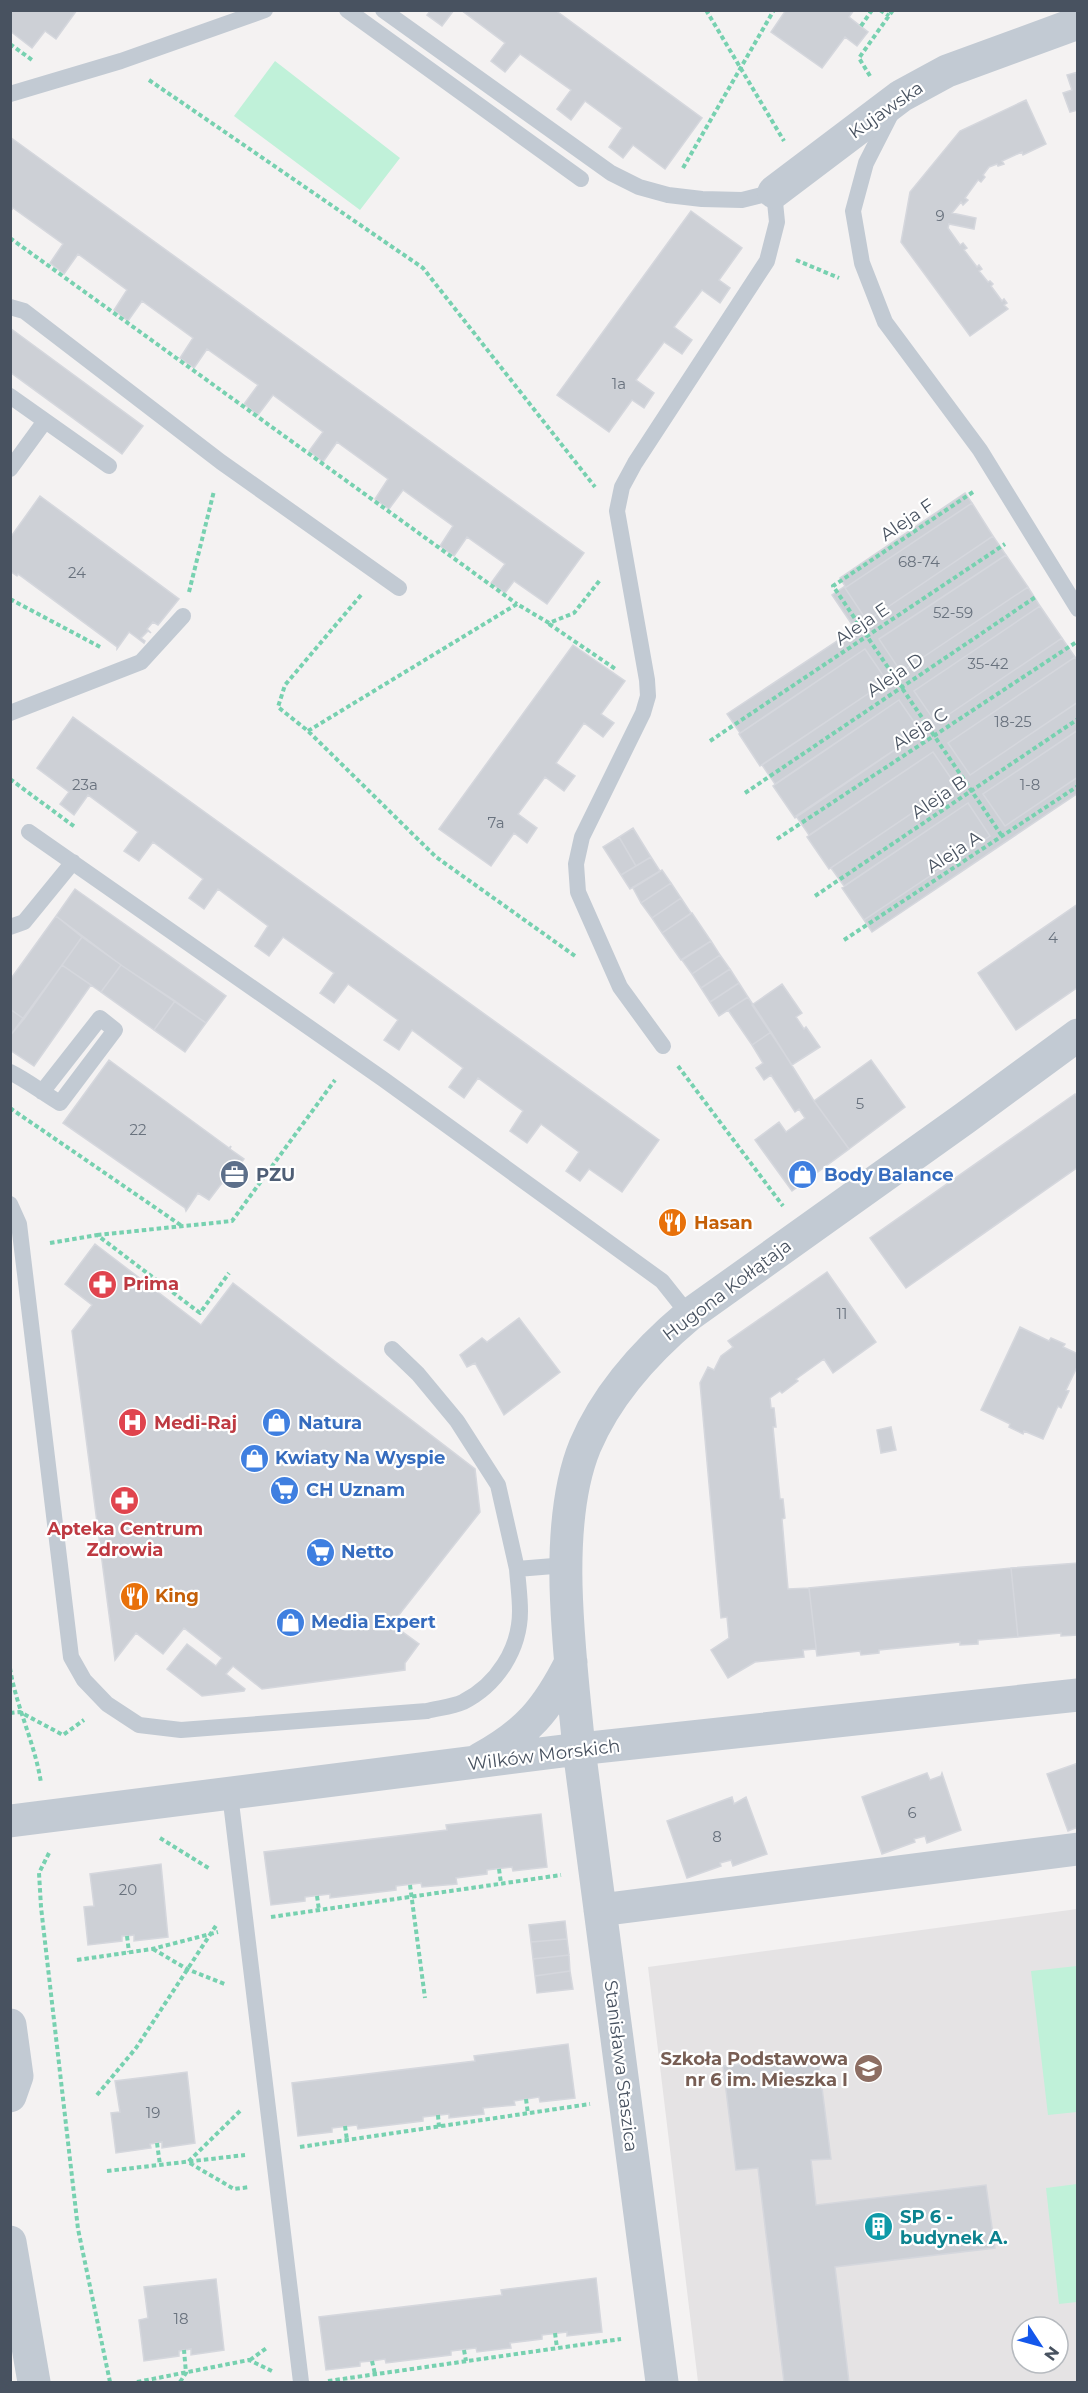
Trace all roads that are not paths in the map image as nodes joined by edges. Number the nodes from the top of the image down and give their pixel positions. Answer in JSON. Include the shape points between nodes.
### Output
{"nodes":[{"id":1,"x":265,"y":10,"type":"edge"},
{"id":2,"x":347,"y":10,"type":"edge"},
{"id":3,"x":383,"y":10,"type":"edge"},
{"id":4,"x":1077,"y":23,"type":"edge"},
{"id":5,"x":10,"y":94,"type":"edge"},
{"id":6,"x":894,"y":100,"type":"junction"},
{"id":7,"x":581,"y":179,"type":"dead end"},
{"id":8,"x":774,"y":192,"type":"junction"},
{"id":9,"x":10,"y":307,"type":"edge"},
{"id":10,"x":10,"y":396,"type":"edge"},
{"id":11,"x":45,"y":421,"type":"junction"},
{"id":12,"x":109,"y":466,"type":"dead end"},
{"id":13,"x":10,"y":470,"type":"edge"},
{"id":14,"x":399,"y":588,"type":"dead end"},
{"id":15,"x":1077,"y":609,"type":"edge"},
{"id":16,"x":183,"y":616,"type":"road end"},
{"id":17,"x":10,"y":713,"type":"edge"},
{"id":18,"x":29,"y":832,"type":"dead end"},
{"id":19,"x":73,"y":862,"type":"junction"},
{"id":20,"x":17,"y":924,"type":"edge"},
{"id":21,"x":10,"y":941,"type":"edge"},
{"id":22,"x":1077,"y":1035,"type":"edge"},
{"id":23,"x":663,"y":1046,"type":"road end"},
{"id":24,"x":10,"y":1072,"type":"edge"},
{"id":25,"x":42,"y":1092,"type":"junction"},
{"id":26,"x":10,"y":1204,"type":"edge"},
{"id":27,"x":689,"y":1315,"type":"junction"},
{"id":28,"x":392,"y":1348,"type":"dead end"},
{"id":29,"x":566,"y":1564,"type":"junction"},
{"id":30,"x":517,"y":1569,"type":"junction"},
{"id":31,"x":571,"y":1662,"type":"junction"},
{"id":32,"x":1077,"y":1695,"type":"edge"},
{"id":33,"x":579,"y":1749,"type":"junction"},
{"id":34,"x":471,"y":1764,"type":"junction"},
{"id":35,"x":230,"y":1794,"type":"junction"},
{"id":36,"x":10,"y":1821,"type":"edge"},
{"id":37,"x":1077,"y":1849,"type":"edge"},
{"id":38,"x":600,"y":1910,"type":"junction"},
{"id":39,"x":10,"y":2025,"type":"edge"},
{"id":40,"x":10,"y":2096,"type":"edge"},
{"id":41,"x":10,"y":2242,"type":"edge"},
{"id":42,"x":34,"y":2382,"type":"edge"},
{"id":43,"x":301,"y":2382,"type":"edge"},
{"id":44,"x":662,"y":2382,"type":"edge"}],
"edges":[{"from":1,"to":5,"type":"lane","via":[[121,61]]},
{"from":2,"to":7,"type":"lane"},
{"from":3,"to":8,"type":"lane","via":[[610,173],[639,187],[702,199],[742,200]]},
{"from":4,"to":6,"type":"street","name":"Kujawska","via":[[947,70]]},
{"from":6,"to":8,"type":"street","name":"Kujawska"},
{"from":6,"to":15,"type":"lane","via":[[866,163],[853,211],[862,262],[885,322],[980,450]]},
{"from":8,"to":23,"type":"lane","via":[[777,222],[767,261],[635,463],[622,488],[617,511],[647,691],[643,713],[582,837],[576,864],[578,892],[620,987]]},
{"from":9,"to":14,"type":"lane","via":[[24,311],[221,462]]},
{"from":10,"to":11,"type":"lane"},
{"from":11,"to":12,"type":"lane"},
{"from":11,"to":13,"type":"lane"},
{"from":16,"to":17,"type":"lane","via":[[141,662]]},
{"from":18,"to":19,"type":"lane"},
{"from":19,"to":20,"type":"lane"},
{"from":19,"to":27,"type":"lane","via":[[662,1281]]},
{"from":20,"to":21,"type":"lane"},
{"from":22,"to":27,"type":"street","name":"Hugona Kołłątaja"},
{"from":24,"to":25,"type":"lane"},
{"from":25,"to":25,"type":"lane","via":[[60,1103],[115,1030],[100,1018]]},
{"from":26,"to":30,"type":"lane","via":[[19,1224],[71,1657],[84,1680],[107,1704],[139,1725],[181,1730],[427,1711],[462,1702],[485,1687],[502,1669],[513,1646],[520,1613]]},
{"from":27,"to":29,"type":"street","name":"Hugona Kołłątaja","via":[[640,1361],[605,1407],[585,1446],[569,1510]]},
{"from":28,"to":30,"type":"lane","via":[[457,1421],[498,1485]]},
{"from":29,"to":30,"type":"lane"},
{"from":29,"to":31,"type":"street","name":"Hugona Kołłątaja"},
{"from":31,"to":33,"type":"street","name":"Hugona Kołłątaja"},
{"from":31,"to":34,"type":"street","name":"Hugona Kołłątaja","via":[[556,1693],[535,1719],[509,1743]]},
{"from":32,"to":33,"type":"street","name":"Wilków Morskich"},
{"from":33,"to":34,"type":"street","name":"Wilków Morskich"},
{"from":33,"to":38,"type":"street","name":"Stanisława Staszica"},
{"from":34,"to":35,"type":"street","name":"Wilków Morskich"},
{"from":35,"to":36,"type":"street","name":"Wilków Morskich"},
{"from":35,"to":43,"type":"lane"},
{"from":37,"to":38,"type":"street"},
{"from":38,"to":44,"type":"street","name":"Stanisława Staszica"},
{"from":39,"to":40,"type":"street","via":[[17,2076]]},
{"from":41,"to":42,"type":"street"}]}
